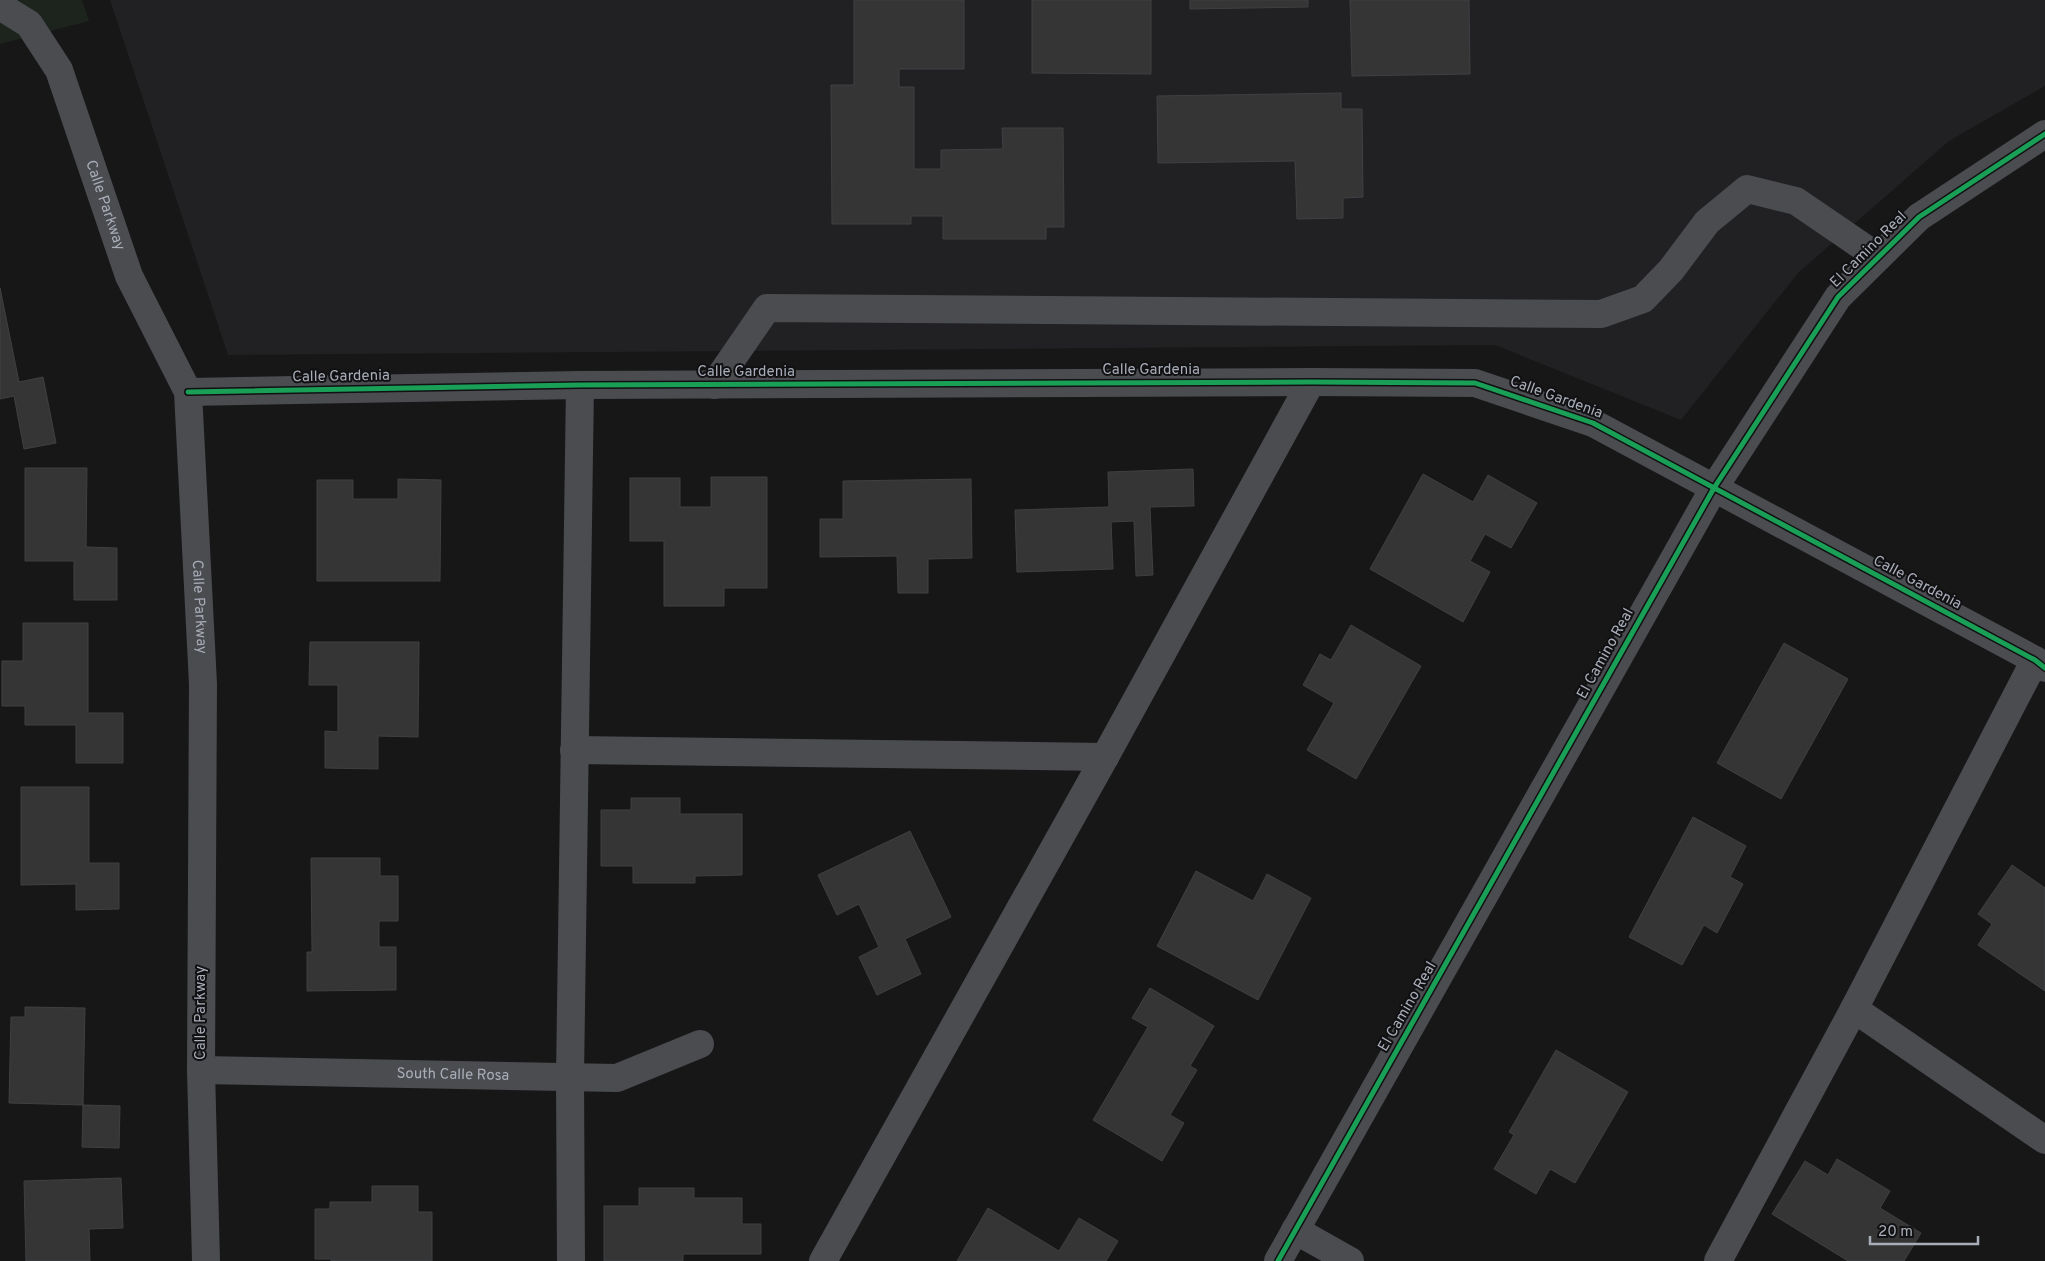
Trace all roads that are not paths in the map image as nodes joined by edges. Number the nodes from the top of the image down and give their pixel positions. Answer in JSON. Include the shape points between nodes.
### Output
{"nodes":[{"id":1,"x":0,"y":6,"type":"edge"},
{"id":2,"x":2045,"y":134,"type":"edge"},
{"id":3,"x":1878,"y":257,"type":"junction"},
{"id":4,"x":1311,"y":382,"type":"junction"},
{"id":5,"x":580,"y":385,"type":"junction"},
{"id":6,"x":714,"y":385,"type":"junction"},
{"id":7,"x":188,"y":392,"type":"junction"},
{"id":8,"x":1714,"y":488,"type":"junction"},
{"id":9,"x":2040,"y":664,"type":"edge"},
{"id":10,"x":574,"y":750,"type":"junction"},
{"id":11,"x":1105,"y":757,"type":"junction"},
{"id":12,"x":1854,"y":1009,"type":"junction"},
{"id":13,"x":700,"y":1044,"type":"dead end"},
{"id":14,"x":201,"y":1070,"type":"junction"},
{"id":15,"x":570,"y":1077,"type":"junction"},
{"id":16,"x":2045,"y":1140,"type":"edge"},
{"id":17,"x":1295,"y":1230,"type":"junction"},
{"id":18,"x":206,"y":1261,"type":"edge"},
{"id":19,"x":571,"y":1261,"type":"edge"},
{"id":20,"x":823,"y":1261,"type":"edge"},
{"id":21,"x":1278,"y":1261,"type":"edge"},
{"id":22,"x":1350,"y":1261,"type":"edge"},
{"id":23,"x":1718,"y":1261,"type":"edge"}],
"edges":[{"from":1,"to":7,"type":"street","name":"Calle Parkway","via":[[29,24],[60,70],[129,276]]},
{"from":2,"to":3,"type":"street","name":"El Camino Real","via":[[1919,217]]},
{"from":3,"to":6,"type":"street","via":[[1796,201],[1747,189],[1707,222],[1671,270],[1643,299],[1601,314],[767,308]]},
{"from":3,"to":8,"type":"street","name":"El Camino Real","via":[[1838,297]]},
{"from":4,"to":6,"type":"street","name":"Calle Gardenia"},
{"from":4,"to":8,"type":"street","name":"Calle Gardenia","via":[[1475,383],[1593,423]]},
{"from":4,"to":11,"type":"street"},
{"from":5,"to":6,"type":"street","name":"Calle Gardenia"},
{"from":5,"to":7,"type":"street","name":"Calle Gardenia"},
{"from":5,"to":10,"type":"street"},
{"from":7,"to":14,"type":"street","name":"Calle Parkway","via":[[203,684]]},
{"from":8,"to":9,"type":"street","name":"Calle Gardenia"},
{"from":8,"to":17,"type":"street","name":"El Camino Real"},
{"from":9,"to":12,"type":"street"},
{"from":10,"to":11,"type":"street"},
{"from":10,"to":15,"type":"street"},
{"from":11,"to":20,"type":"street"},
{"from":12,"to":16,"type":"street"},
{"from":12,"to":23,"type":"street"},
{"from":13,"to":15,"type":"street","name":"South Calle Rosa","via":[[617,1078]]},
{"from":14,"to":15,"type":"street","name":"South Calle Rosa"},
{"from":14,"to":18,"type":"street","name":"Calle Parkway"},
{"from":15,"to":19,"type":"street"},
{"from":17,"to":21,"type":"street","name":"El Camino Real"},
{"from":17,"to":22,"type":"street"}]}
